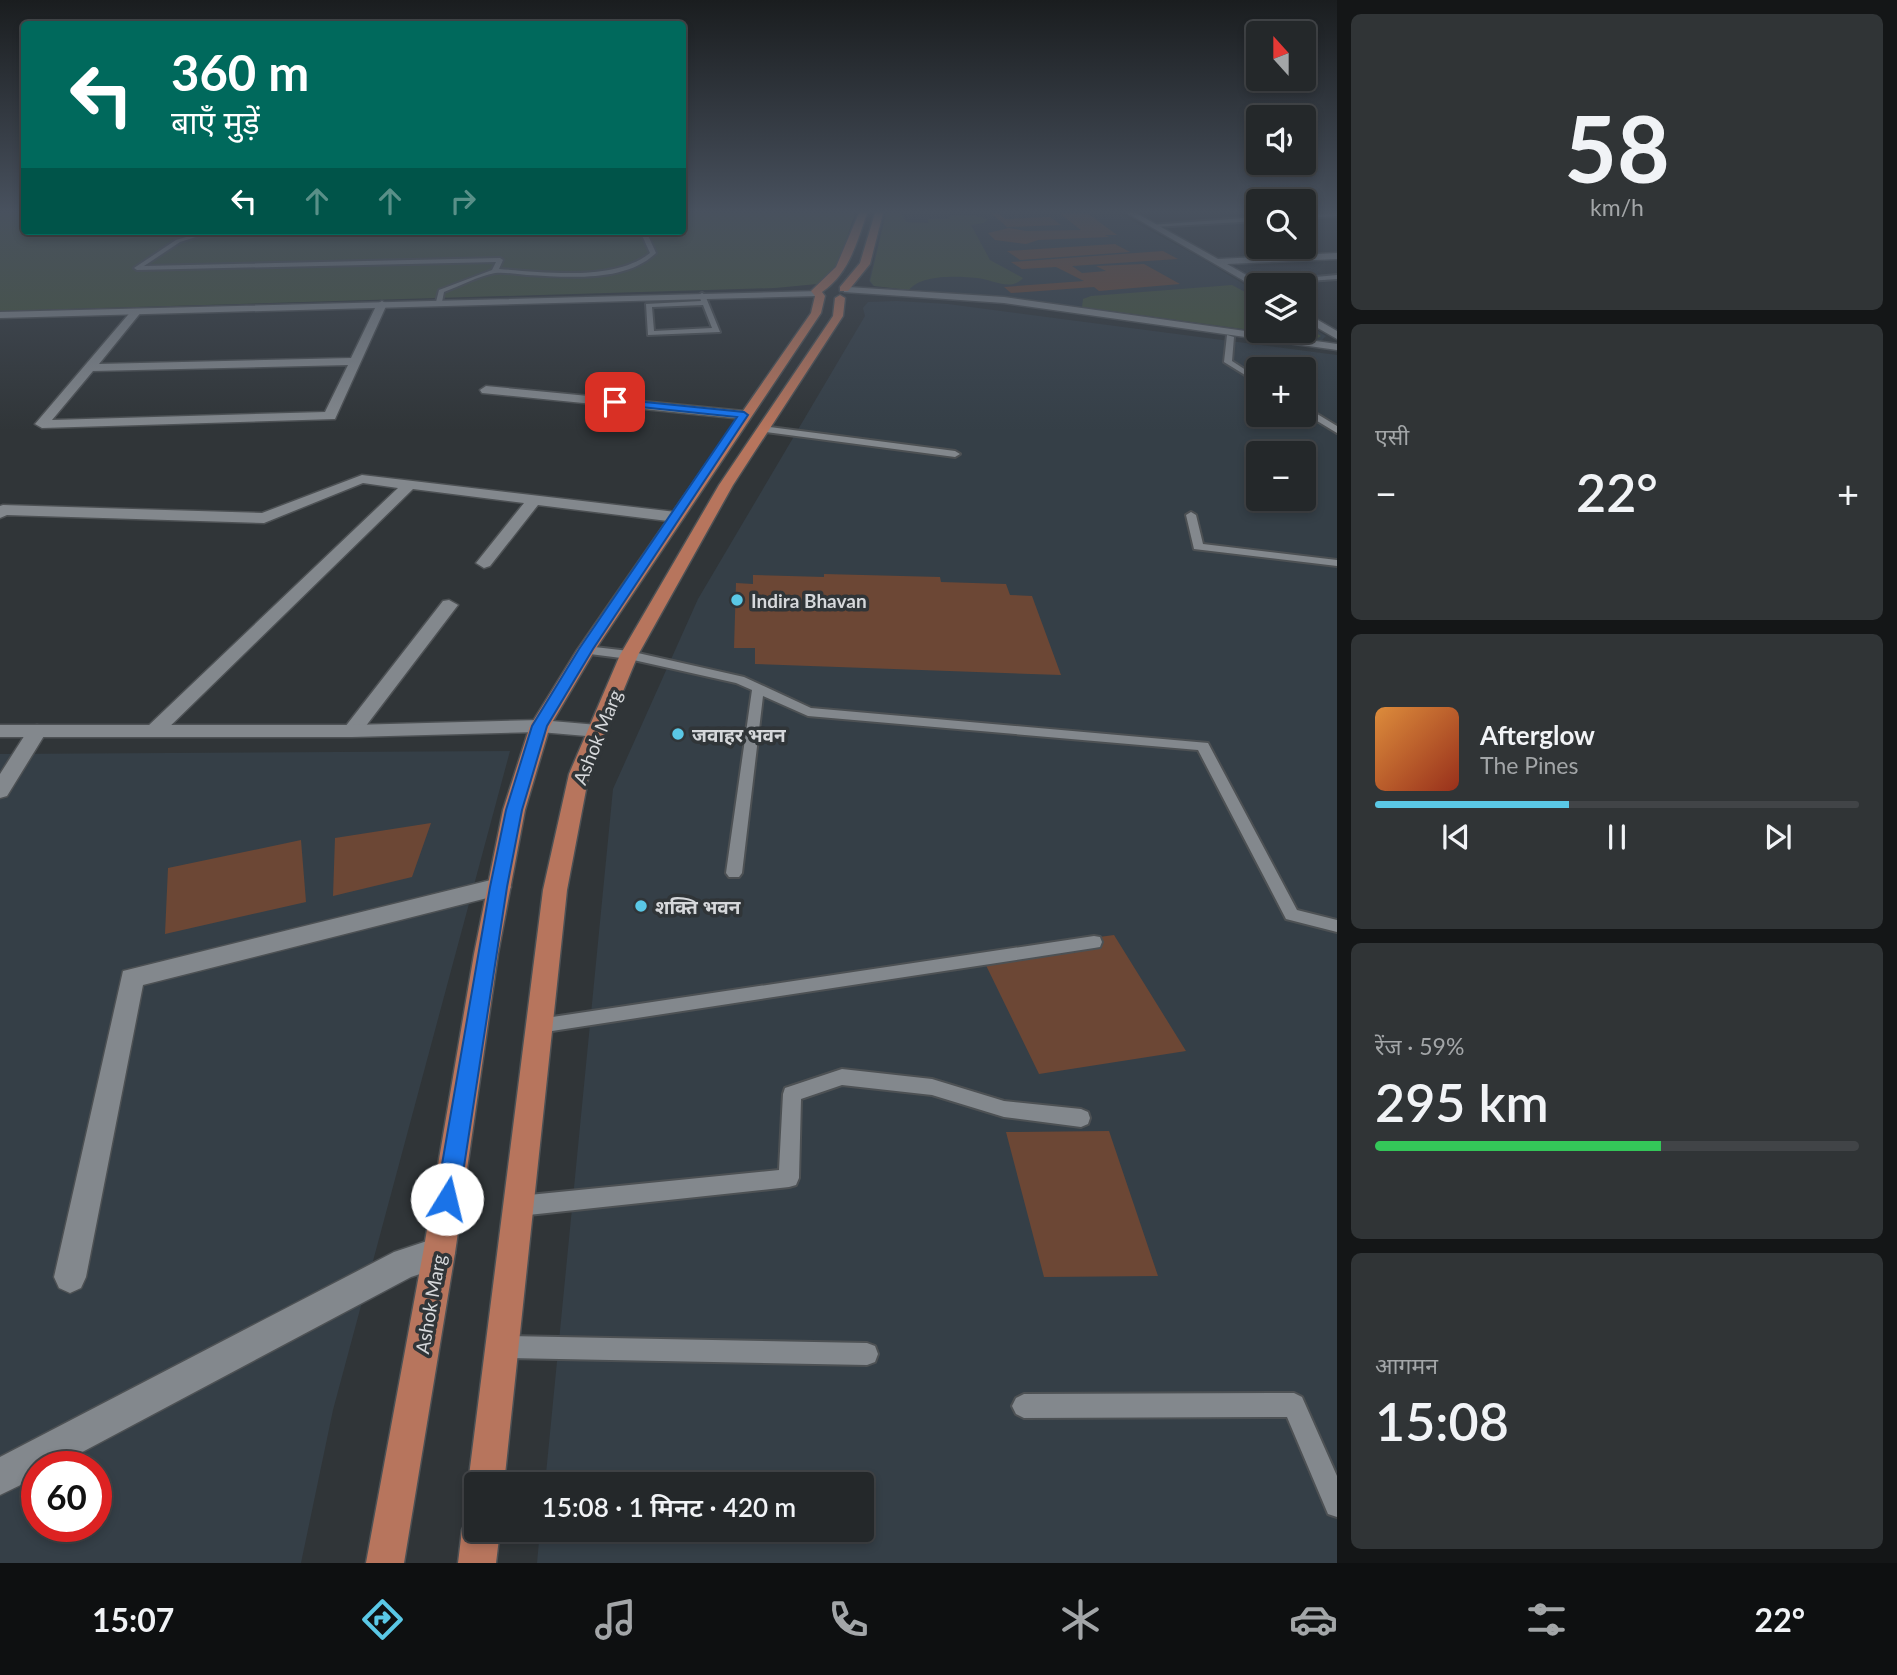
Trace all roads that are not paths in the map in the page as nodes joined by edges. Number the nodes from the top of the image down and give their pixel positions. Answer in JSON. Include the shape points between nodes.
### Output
{"nodes":[{"id":1,"x":455,"y":286,"type":"edge"},
{"id":2,"x":836,"y":286,"type":"edge"},
{"id":3,"x":842,"y":286,"type":"edge"},
{"id":4,"x":834,"y":293,"type":"junction"},
{"id":5,"x":703,"y":299,"type":"junction"},
{"id":6,"x":439,"y":302,"type":"junction"},
{"id":7,"x":382,"y":304,"type":"junction"},
{"id":8,"x":137,"y":311,"type":"junction"},
{"id":9,"x":0,"y":315,"type":"edge"},
{"id":10,"x":1316,"y":323,"type":"edge"},
{"id":11,"x":1337,"y":336,"type":"edge"},
{"id":12,"x":1230,"y":337,"type":"junction"},
{"id":13,"x":1337,"y":347,"type":"edge"},
{"id":14,"x":1337,"y":352,"type":"edge"},
{"id":15,"x":356,"y":361,"type":"junction"},
{"id":16,"x":89,"y":368,"type":"junction"},
{"id":17,"x":1246,"y":373,"type":"edge"},
{"id":18,"x":486,"y":390,"type":"dead end"},
{"id":19,"x":1316,"y":417,"type":"edge"},
{"id":20,"x":753,"y":422,"type":"junction"},
{"id":21,"x":1337,"y":430,"type":"edge"},
{"id":22,"x":955,"y":454,"type":"dead end"},
{"id":23,"x":410,"y":484,"type":"junction"},
{"id":24,"x":535,"y":499,"type":"junction"},
{"id":25,"x":0,"y":513,"type":"edge"},
{"id":26,"x":1191,"y":515,"type":"dead end"},
{"id":27,"x":676,"y":517,"type":"junction"},
{"id":28,"x":484,"y":563,"type":"dead end"},
{"id":29,"x":1337,"y":564,"type":"edge"},
{"id":30,"x":449,"y":605,"type":"dead end"},
{"id":31,"x":586,"y":649,"type":"junction"},
{"id":32,"x":628,"y":655,"type":"junction"},
{"id":33,"x":758,"y":688,"type":"junction"},
{"id":34,"x":540,"y":726,"type":"junction"},
{"id":35,"x":0,"y":730,"type":"edge"},
{"id":36,"x":37,"y":731,"type":"junction"},
{"id":37,"x":155,"y":731,"type":"junction"},
{"id":38,"x":352,"y":731,"type":"junction"},
{"id":39,"x":598,"y":731,"type":"junction"},
{"id":40,"x":0,"y":791,"type":"edge"},
{"id":41,"x":734,"y":873,"type":"dead end"},
{"id":42,"x":499,"y":887,"type":"junction"},
{"id":43,"x":1337,"y":926,"type":"edge"},
{"id":44,"x":1094,"y":942,"type":"dead end"},
{"id":45,"x":540,"y":1026,"type":"junction"},
{"id":46,"x":1081,"y":1118,"type":"dead end"},
{"id":47,"x":519,"y":1206,"type":"junction"},
{"id":48,"x":439,"y":1253,"type":"junction"},
{"id":49,"x":70,"y":1277,"type":"dead end"},
{"id":50,"x":502,"y":1347,"type":"junction"},
{"id":51,"x":867,"y":1354,"type":"dead end"},
{"id":52,"x":1024,"y":1406,"type":"dead end"},
{"id":53,"x":487,"y":1472,"type":"edge"},
{"id":54,"x":0,"y":1477,"type":"edge"},
{"id":55,"x":1337,"y":1504,"type":"edge"},
{"id":56,"x":480,"y":1542,"type":"edge"},
{"id":57,"x":385,"y":1563,"type":"edge"},
{"id":58,"x":477,"y":1563,"type":"edge"}],
"edges":[{"from":1,"to":6,"type":"lane","via":[[441,291]]},
{"from":2,"to":4,"type":"main road","name":"Ashok Marg"},
{"from":3,"to":4,"type":"main road","name":"Ashok Marg"},
{"from":4,"to":5,"type":"street"},
{"from":4,"to":12,"type":"street","via":[[1003,305]]},
{"from":4,"to":13,"type":"street","via":[[1004,300]]},
{"from":4,"to":20,"type":"main road","name":"Ashok Marg","via":[[816,313]]},
{"from":5,"to":5,"type":"lane","via":[[717,330],[651,333],[648,305]]},
{"from":5,"to":6,"type":"street"},
{"from":6,"to":7,"type":"street"},
{"from":7,"to":8,"type":"street"},
{"from":7,"to":15,"type":"street"},
{"from":8,"to":9,"type":"street"},
{"from":8,"to":16,"type":"street"},
{"from":10,"to":11,"type":"street"},
{"from":12,"to":14,"type":"street"},
{"from":12,"to":17,"type":"lane","via":[[1228,362]]},
{"from":15,"to":16,"type":"street"},
{"from":15,"to":16,"type":"street","via":[[330,416],[42,424]]},
{"from":18,"to":20,"type":"street"},
{"from":19,"to":21,"type":"lane"},
{"from":20,"to":22,"type":"lane"},
{"from":20,"to":27,"type":"main road","name":"Ashok Marg"},
{"from":20,"to":32,"type":"main road","name":"Ashok Marg"},
{"from":23,"to":24,"type":"street"},
{"from":23,"to":25,"type":"street","via":[[362,479],[264,518]]},
{"from":23,"to":37,"type":"street"},
{"from":24,"to":27,"type":"street"},
{"from":24,"to":28,"type":"street"},
{"from":26,"to":29,"type":"lane","via":[[1198,547]]},
{"from":27,"to":31,"type":"main road","name":"Ashok Marg"},
{"from":30,"to":38,"type":"street"},
{"from":31,"to":32,"type":"lane"},
{"from":31,"to":34,"type":"main road","name":"Ashok Marg"},
{"from":32,"to":33,"type":"lane"},
{"from":32,"to":39,"type":"main road","name":"Ashok Marg"},
{"from":33,"to":41,"type":"lane"},
{"from":33,"to":43,"type":"lane","via":[[808,712],[1203,746],[1292,915]]},
{"from":34,"to":38,"type":"street"},
{"from":34,"to":39,"type":"street"},
{"from":34,"to":42,"type":"main road","name":"Ashok Marg","via":[[514,810]]},
{"from":35,"to":36,"type":"street"},
{"from":36,"to":37,"type":"street"},
{"from":36,"to":40,"type":"street"},
{"from":37,"to":38,"type":"street"},
{"from":39,"to":45,"type":"main road","name":"Ashok Marg","via":[[579,774],[555,890]]},
{"from":42,"to":48,"type":"main road","name":"Ashok Marg"},
{"from":42,"to":49,"type":"street","via":[[132,978]]},
{"from":44,"to":45,"type":"lane"},
{"from":45,"to":47,"type":"main road","name":"Ashok Marg"},
{"from":46,"to":47,"type":"lane","via":[[1004,1109],[932,1087],[842,1077],[792,1094],[789,1178]]},
{"from":47,"to":50,"type":"main road","name":"Ashok Marg"},
{"from":48,"to":54,"type":"street","via":[[405,1263]]},
{"from":48,"to":57,"type":"main road","name":"Ashok Marg"},
{"from":50,"to":51,"type":"lane"},
{"from":50,"to":53,"type":"main road","name":"Ashok Marg"},
{"from":52,"to":55,"type":"lane","via":[[1294,1405]]},
{"from":56,"to":58,"type":"main road"}]}
